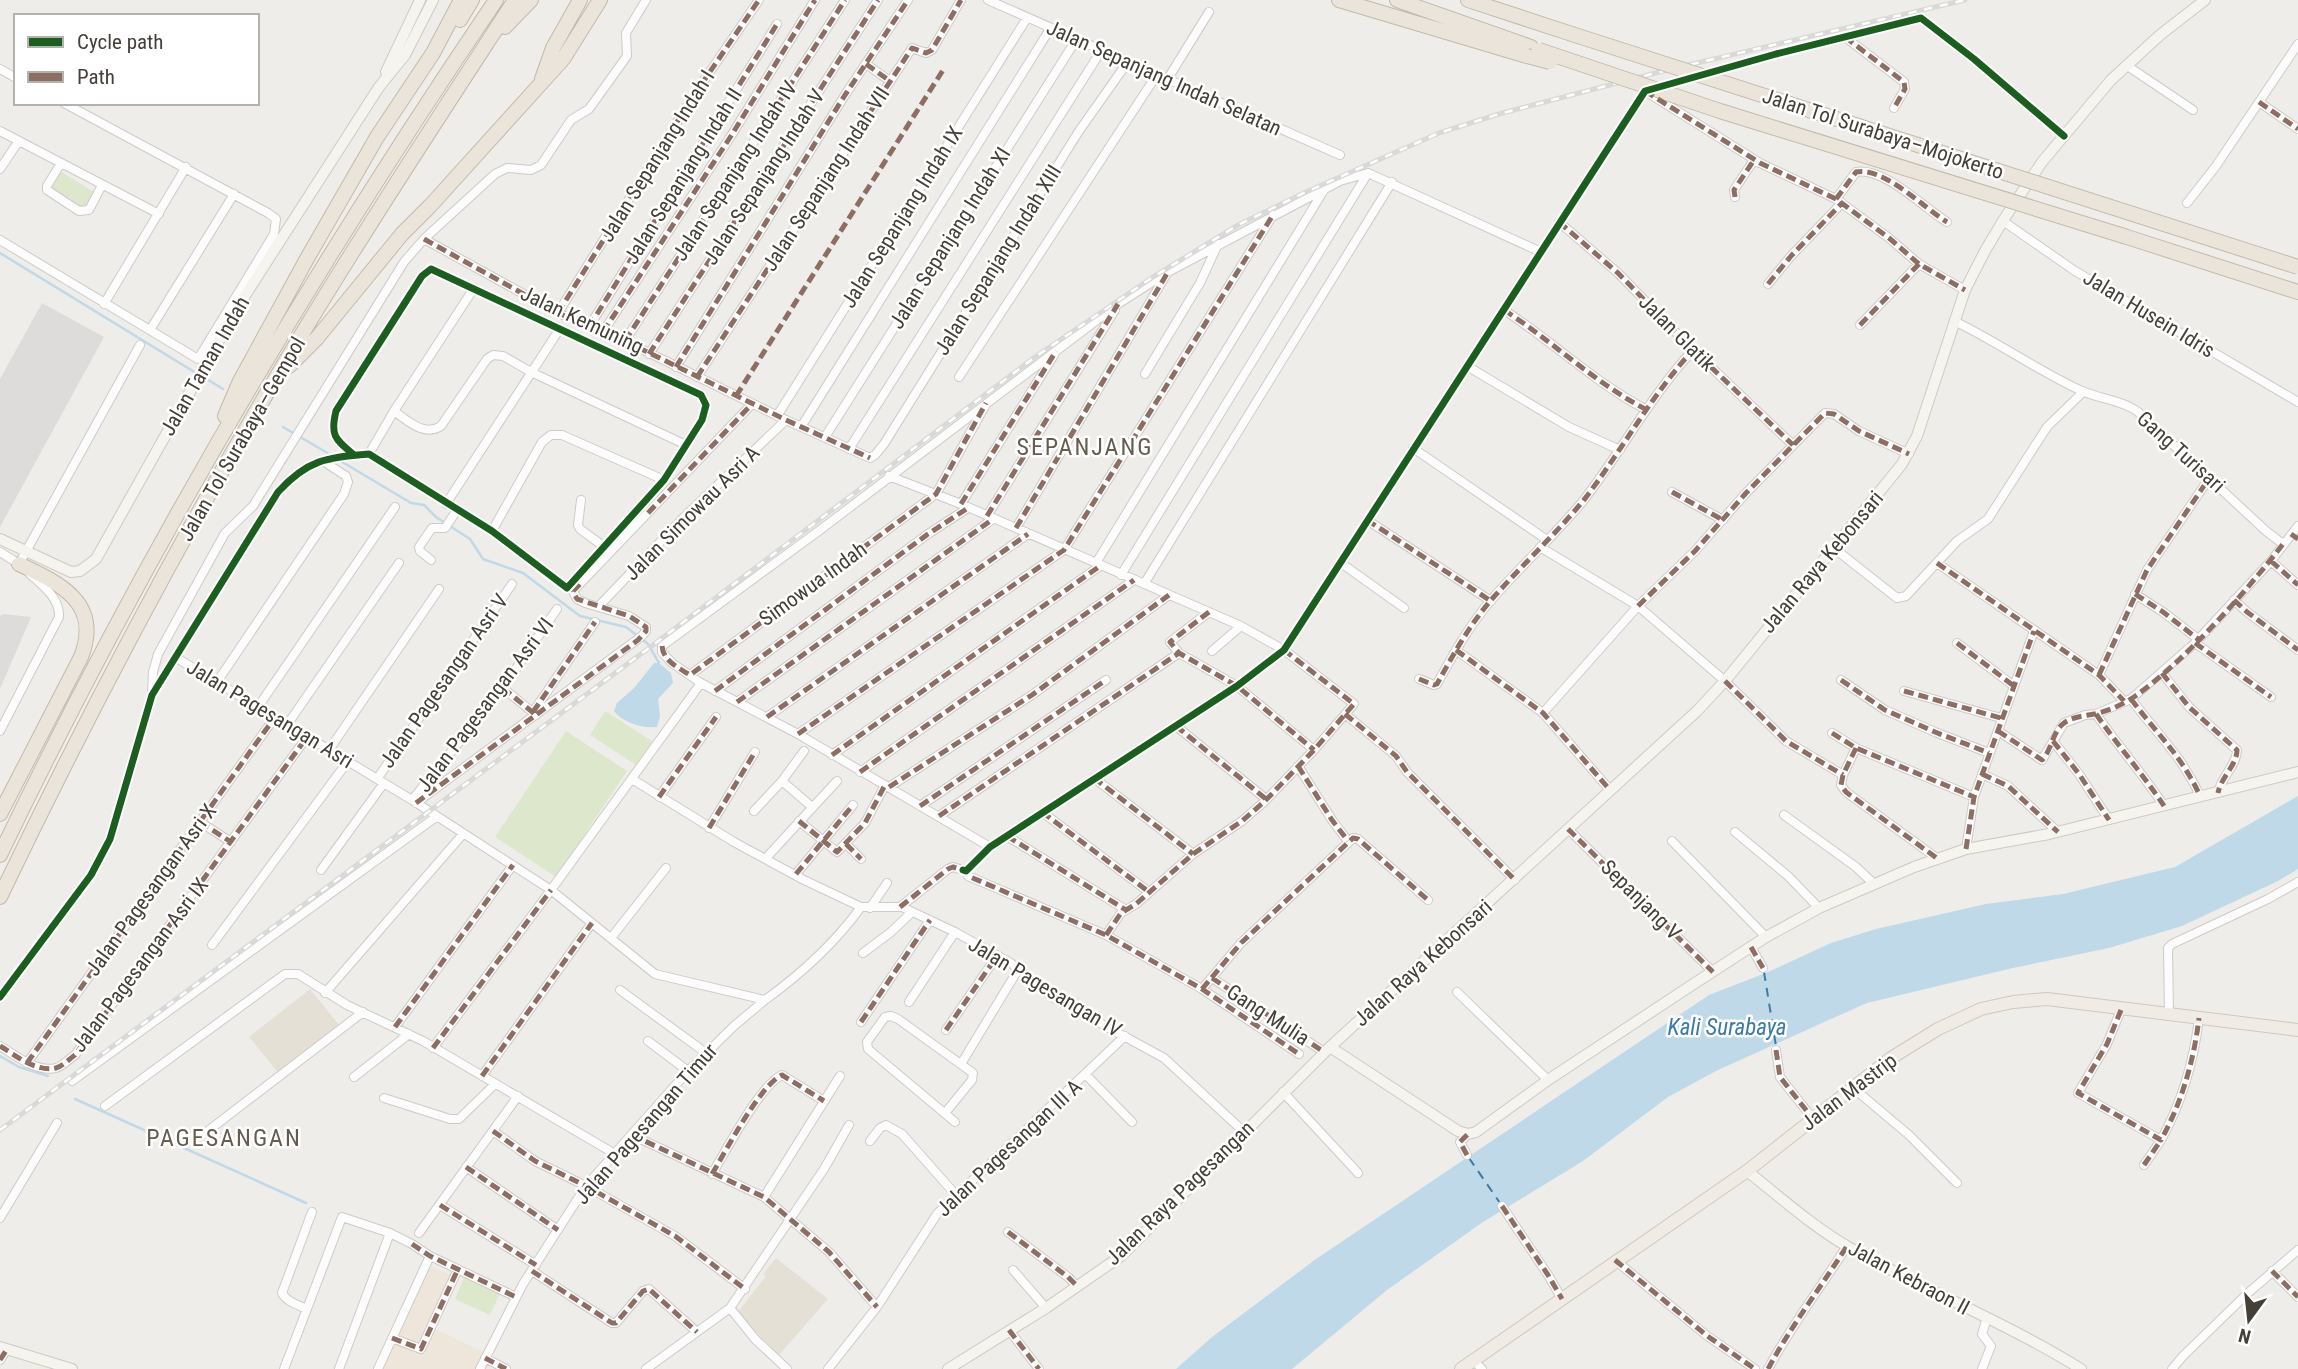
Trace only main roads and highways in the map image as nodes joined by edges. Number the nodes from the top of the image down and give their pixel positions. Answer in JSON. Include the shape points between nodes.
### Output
{"nodes":[{"id":1,"x":460,"y":0,"type":"edge"},
{"id":2,"x":472,"y":0,"type":"edge"},
{"id":3,"x":496,"y":0,"type":"edge"},
{"id":4,"x":515,"y":0,"type":"edge"},
{"id":5,"x":531,"y":0,"type":"edge"},
{"id":6,"x":580,"y":0,"type":"edge"},
{"id":7,"x":600,"y":0,"type":"edge"},
{"id":8,"x":1339,"y":0,"type":"edge"},
{"id":9,"x":1397,"y":0,"type":"edge"},
{"id":10,"x":1468,"y":0,"type":"edge"},
{"id":11,"x":489,"y":41,"type":"junction"},
{"id":12,"x":1533,"y":53,"type":"junction"},
{"id":13,"x":539,"y":87,"type":"junction"},
{"id":14,"x":393,"y":114,"type":"junction"},
{"id":15,"x":2298,"y":267,"type":"edge"},
{"id":16,"x":2298,"y":292,"type":"edge"},
{"id":17,"x":278,"y":376,"type":"junction"},
{"id":18,"x":211,"y":454,"type":"junction"},
{"id":19,"x":19,"y":564,"type":"road end"},
{"id":20,"x":0,"y":814,"type":"edge"},
{"id":21,"x":0,"y":855,"type":"edge"},
{"id":22,"x":0,"y":897,"type":"edge"},
{"id":23,"x":2298,"y":1030,"type":"edge"},
{"id":24,"x":1478,"y":1365,"type":"edge"},
{"id":25,"x":1461,"y":1369,"type":"edge"}],
"edges":[{"from":1,"to":14,"type":"highway","via":[[433,53]]},
{"from":2,"to":14,"type":"highway","via":[[407,104]]},
{"from":3,"to":18,"type":"highway","name":"Jalan Tol Surabaya–Gempol","via":[[408,129]]},
{"from":4,"to":11,"type":"highway","name":"Jalan Tol Surabaya–Gempol"},
{"from":5,"to":11,"type":"highway"},
{"from":6,"to":13,"type":"highway"},
{"from":7,"to":13,"type":"highway","via":[[563,59]]},
{"from":8,"to":12,"type":"highway"},
{"from":9,"to":12,"type":"highway"},
{"from":10,"to":15,"type":"highway","name":"Jalan Tol Surabaya–Mojokerto","bridge":true},
{"from":11,"to":17,"type":"highway","name":"Jalan Tol Surabaya–Gempol"},
{"from":12,"to":16,"type":"highway","name":"Jalan Tol Surabaya–Mojokerto","bridge":true},
{"from":13,"to":17,"type":"highway","via":[[402,233],[317,338]]},
{"from":14,"to":18,"type":"highway","via":[[240,381]]},
{"from":17,"to":22,"type":"highway","name":"Jalan Tol Surabaya–Gempol","via":[[108,677]]},
{"from":18,"to":21,"type":"highway","name":"Jalan Tol Surabaya–Gempol","via":[[64,724]]},
{"from":19,"to":20,"type":"highway","via":[[72,595],[81,605],[87,636],[81,657]]},
{"from":23,"to":24,"type":"main road","name":"Jalan Mastrip","via":[[2047,999],[1981,1009],[1891,1058],[1747,1171],[1615,1260]]},
{"from":24,"to":25,"type":"main road","name":"Jalan Mastrip"}]}
